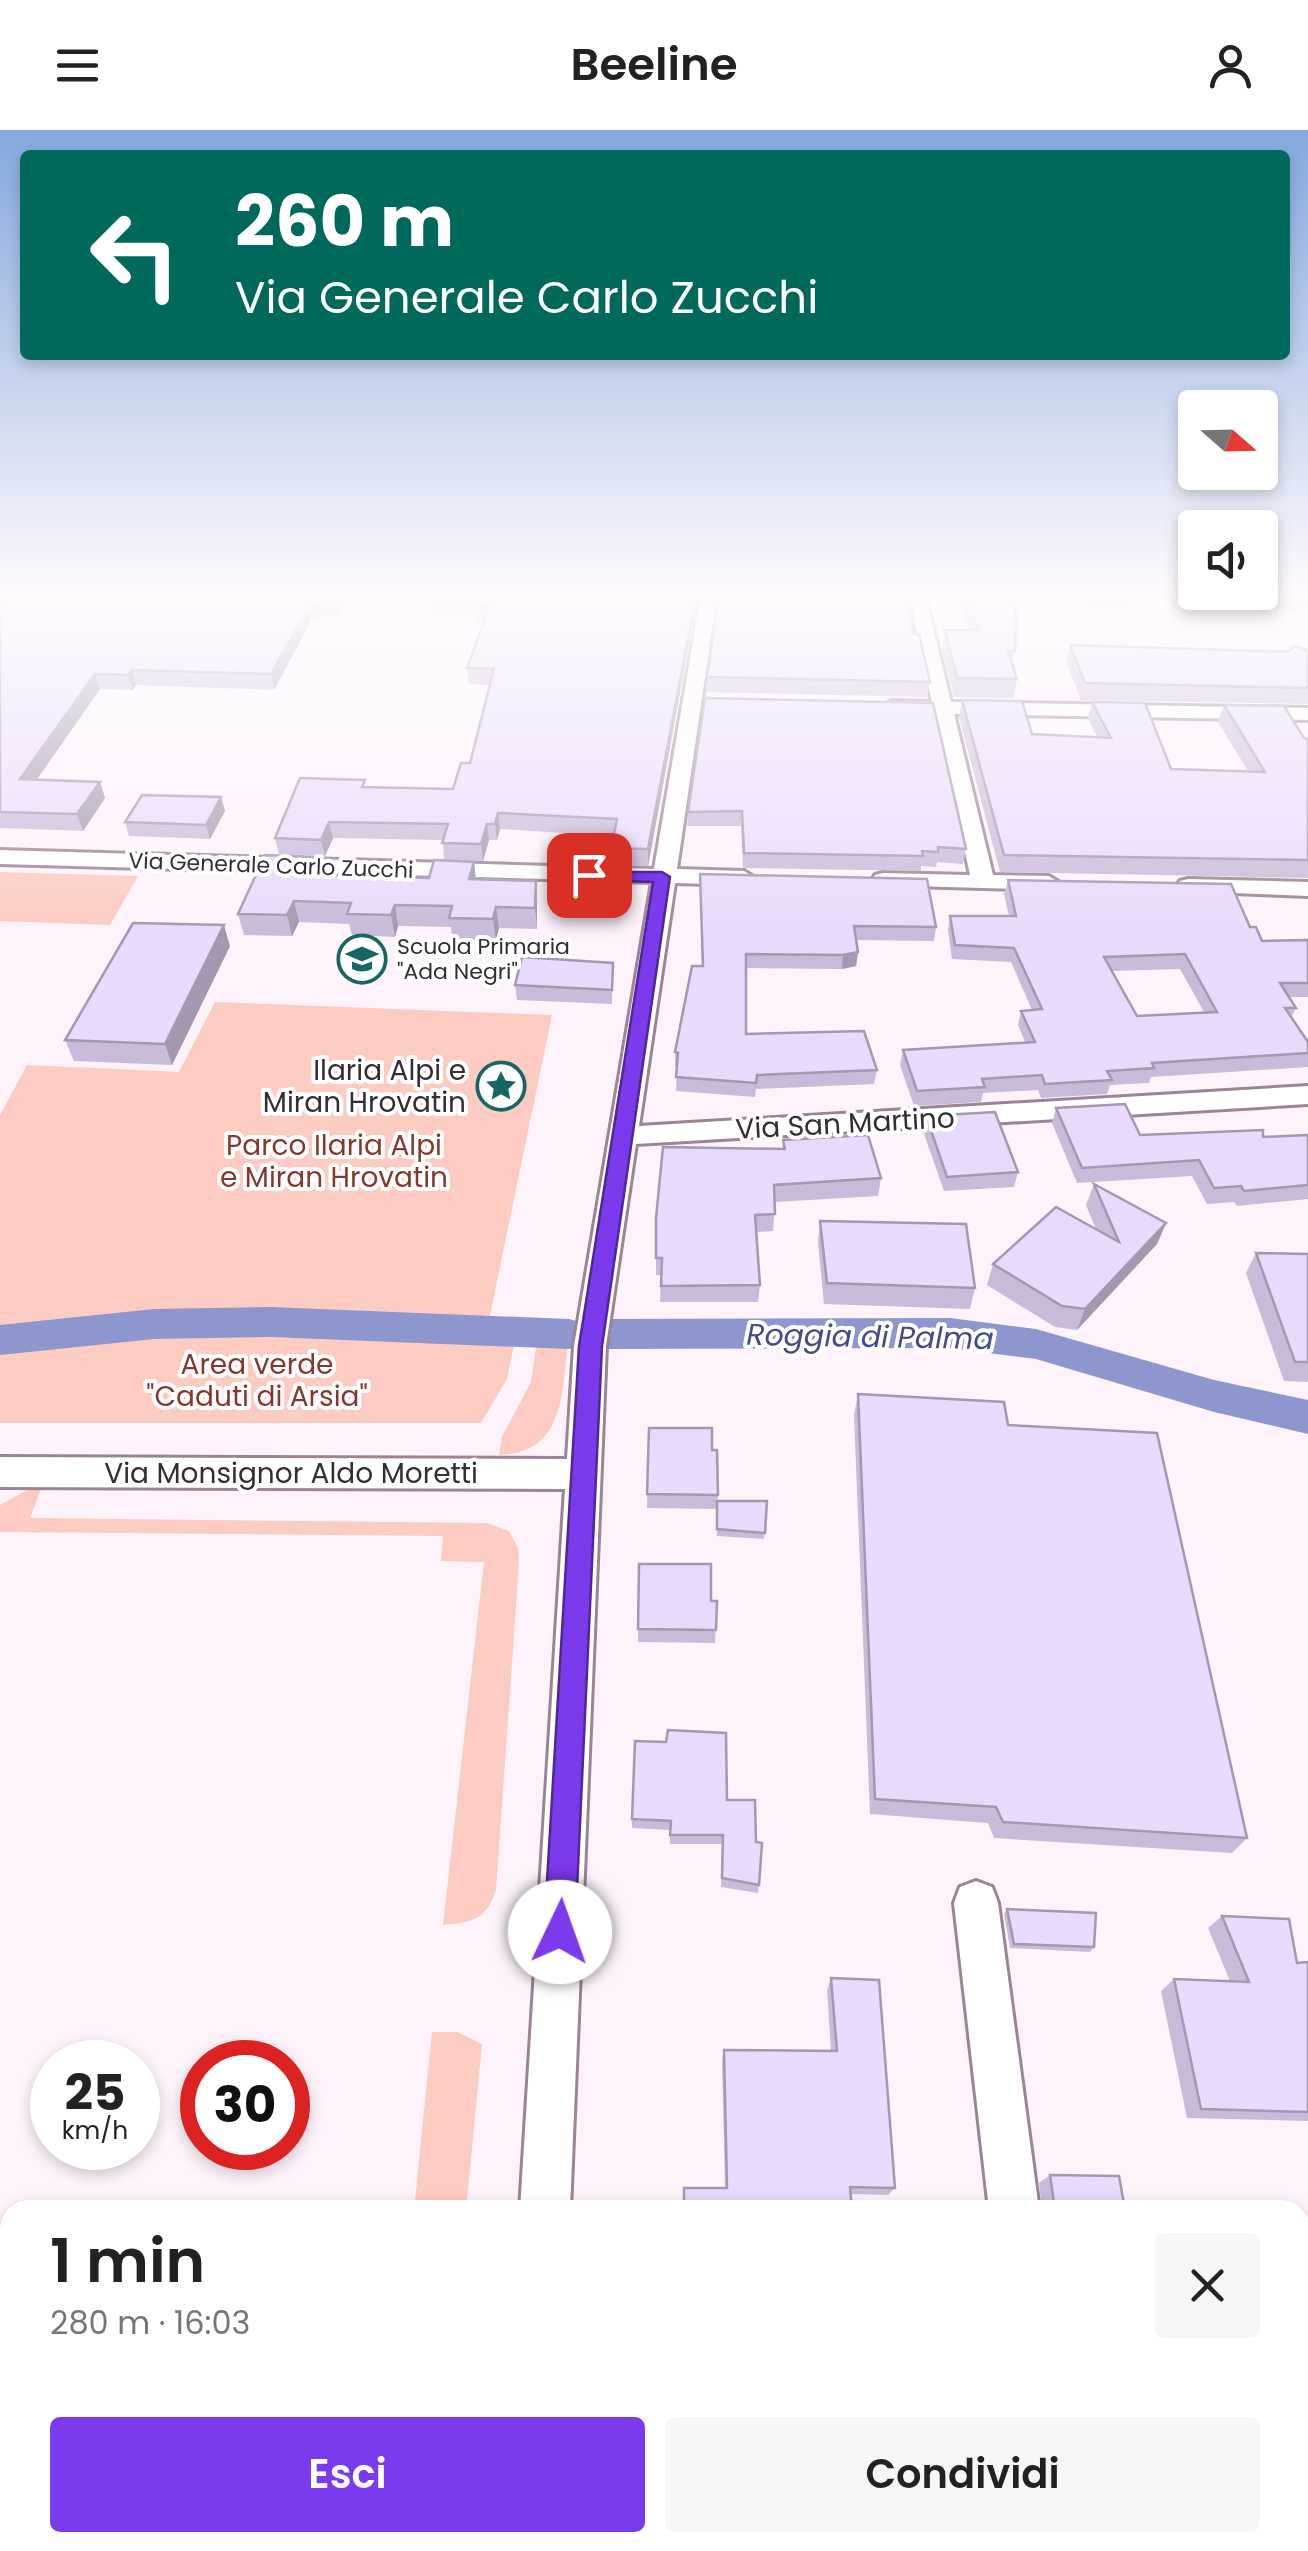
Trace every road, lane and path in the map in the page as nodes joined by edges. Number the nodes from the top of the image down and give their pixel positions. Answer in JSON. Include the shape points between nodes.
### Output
{"nodes":[{"id":1,"x":701,"y":708,"type":"edge"},
{"id":2,"x":944,"y":708,"type":"joint"},
{"id":3,"x":1298,"y":714,"type":"edge"},
{"id":4,"x":1300,"y":736,"type":"edge"},
{"id":5,"x":0,"y":856,"type":"edge"},
{"id":6,"x":662,"y":877,"type":"junction"},
{"id":7,"x":766,"y":879,"type":"edge"},
{"id":8,"x":865,"y":880,"type":"edge"},
{"id":9,"x":982,"y":882,"type":"junction"},
{"id":10,"x":1070,"y":884,"type":"edge"},
{"id":11,"x":1170,"y":886,"type":"edge"},
{"id":12,"x":1308,"y":889,"type":"edge"},
{"id":13,"x":1308,"y":1096,"type":"edge"},
{"id":14,"x":622,"y":1136,"type":"junction"},
{"id":15,"x":0,"y":1472,"type":"edge"},
{"id":16,"x":581,"y":1474,"type":"junction"},
{"id":17,"x":976,"y":1903,"type":"dead end"},
{"id":18,"x":545,"y":2200,"type":"edge"},
{"id":19,"x":1013,"y":2200,"type":"edge"}],
"edges":[{"from":1,"to":6,"type":"street"},
{"from":2,"to":3,"type":"street"},
{"from":2,"to":9,"type":"street"},
{"from":3,"to":4,"type":"street"},
{"from":5,"to":6,"type":"street","name":"Via Generale Carlo Zucchi"},
{"from":6,"to":7,"type":"street","name":"Via Generale Carlo Zucchi"},
{"from":6,"to":14,"type":"street"},
{"from":8,"to":9,"type":"street"},
{"from":9,"to":10,"type":"street"},
{"from":11,"to":12,"type":"street"},
{"from":13,"to":14,"type":"street","name":"Via San Martino"},
{"from":14,"to":16,"type":"street","via":[[590,1346]]},
{"from":15,"to":16,"type":"street","name":"Via Monsignor Aldo Moretti"},
{"from":16,"to":18,"type":"street"},
{"from":17,"to":19,"type":"street"}]}
